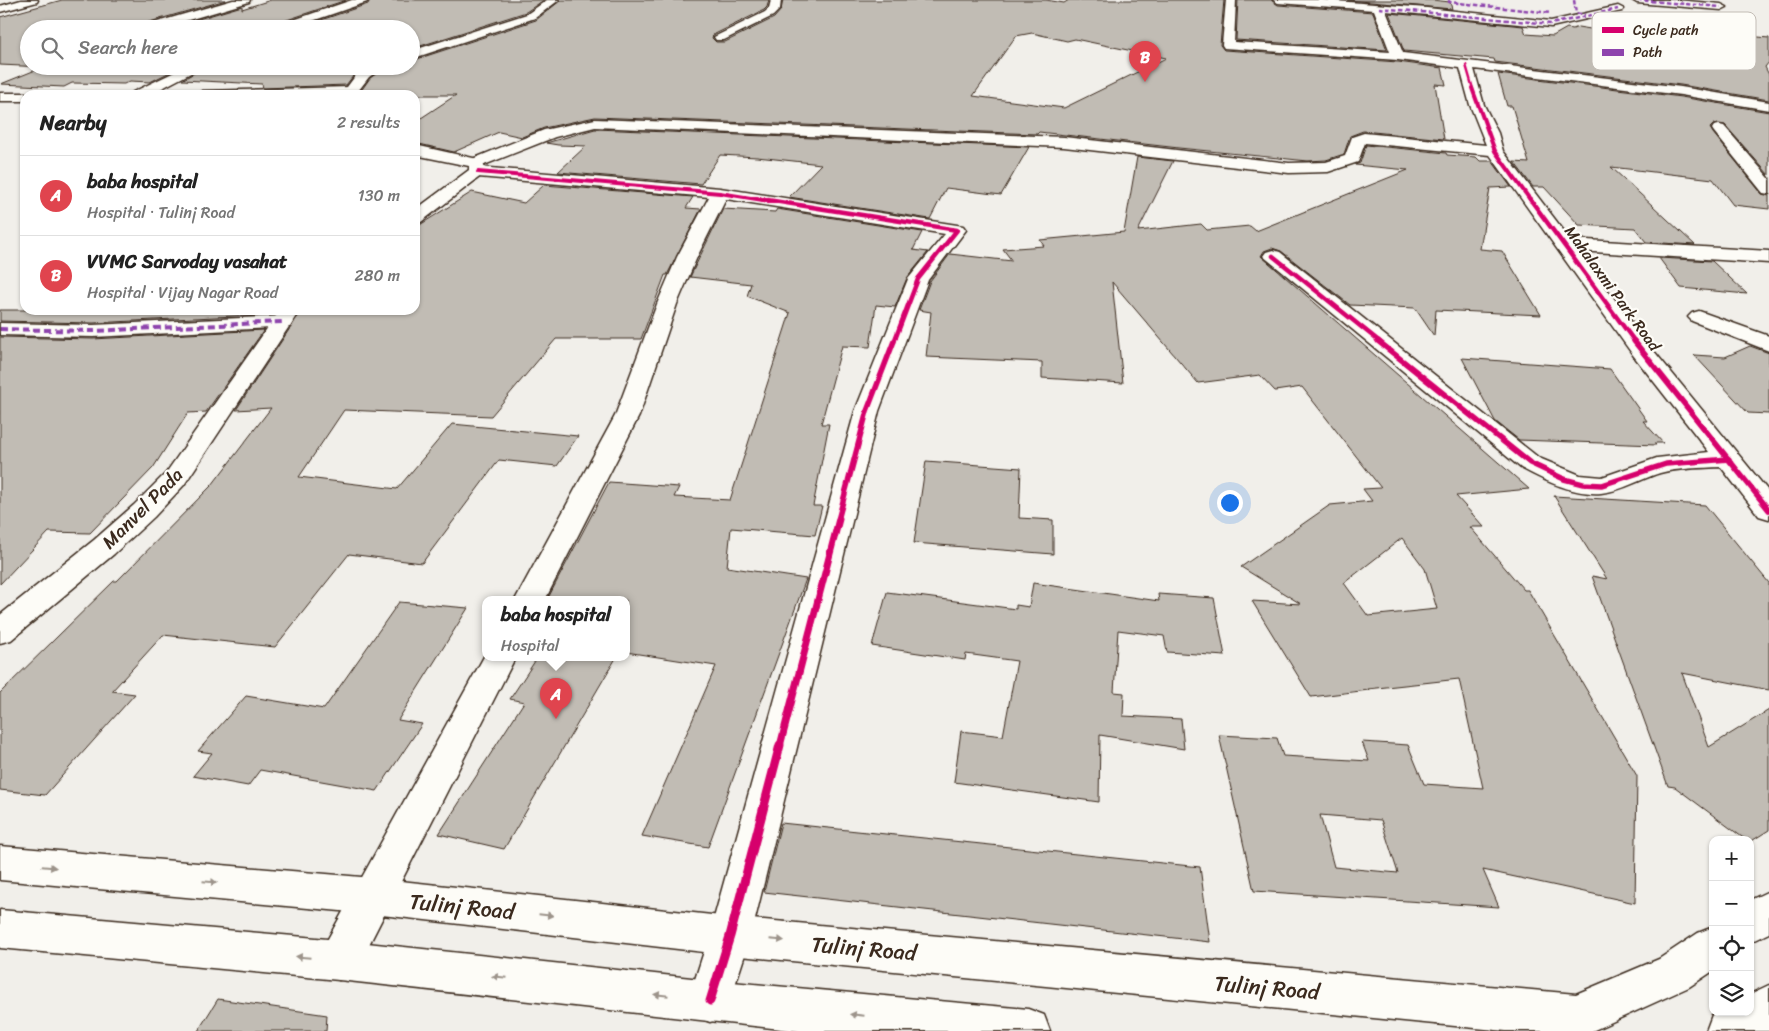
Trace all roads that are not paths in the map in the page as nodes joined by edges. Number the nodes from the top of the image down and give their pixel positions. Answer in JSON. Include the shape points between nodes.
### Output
{"nodes":[{"id":1,"x":14,"y":0,"type":"edge"},
{"id":2,"x":33,"y":0,"type":"edge"},
{"id":3,"x":245,"y":0,"type":"edge"},
{"id":4,"x":362,"y":0,"type":"edge"},
{"id":5,"x":554,"y":0,"type":"edge"},
{"id":6,"x":776,"y":0,"type":"edge"},
{"id":7,"x":1231,"y":0,"type":"edge"},
{"id":8,"x":1278,"y":0,"type":"edge"},
{"id":9,"x":1449,"y":0,"type":"edge"},
{"id":10,"x":1574,"y":0,"type":"edge"},
{"id":11,"x":1637,"y":0,"type":"edge"},
{"id":12,"x":0,"y":4,"type":"edge"},
{"id":13,"x":1380,"y":4,"type":"edge"},
{"id":14,"x":1534,"y":5,"type":"edge"},
{"id":15,"x":1720,"y":5,"type":"edge"},
{"id":16,"x":0,"y":9,"type":"edge"},
{"id":17,"x":1618,"y":9,"type":"dead end"},
{"id":18,"x":1551,"y":12,"type":"dead end"},
{"id":19,"x":1605,"y":12,"type":"edge"},
{"id":20,"x":1592,"y":15,"type":"edge"},
{"id":21,"x":1588,"y":16,"type":"junction"},
{"id":22,"x":1573,"y":19,"type":"junction"},
{"id":23,"x":175,"y":20,"type":"edge"},
{"id":24,"x":303,"y":20,"type":"edge"},
{"id":25,"x":720,"y":37,"type":"dead end"},
{"id":26,"x":420,"y":52,"type":"edge"},
{"id":27,"x":1398,"y":56,"type":"junction"},
{"id":28,"x":1466,"y":65,"type":"junction"},
{"id":29,"x":179,"y":75,"type":"edge"},
{"id":30,"x":363,"y":75,"type":"edge"},
{"id":31,"x":148,"y":90,"type":"edge"},
{"id":32,"x":352,"y":90,"type":"edge"},
{"id":33,"x":0,"y":96,"type":"edge"},
{"id":34,"x":20,"y":97,"type":"edge"},
{"id":35,"x":1769,"y":106,"type":"edge"},
{"id":36,"x":1719,"y":129,"type":"dead end"},
{"id":37,"x":420,"y":151,"type":"edge"},
{"id":38,"x":1495,"y":151,"type":"junction"},
{"id":39,"x":477,"y":168,"type":"junction"},
{"id":40,"x":1769,"y":189,"type":"edge"},
{"id":41,"x":720,"y":193,"type":"junction"},
{"id":42,"x":420,"y":214,"type":"edge"},
{"id":43,"x":1564,"y":244,"type":"junction"},
{"id":44,"x":1272,"y":256,"type":"dead end"},
{"id":45,"x":1769,"y":258,"type":"edge"},
{"id":46,"x":286,"y":316,"type":"edge"},
{"id":47,"x":1699,"y":317,"type":"dead end"},
{"id":48,"x":0,"y":329,"type":"edge"},
{"id":49,"x":1769,"y":344,"type":"edge"},
{"id":50,"x":1729,"y":459,"type":"junction"},
{"id":51,"x":1769,"y":510,"type":"edge"},
{"id":52,"x":532,"y":596,"type":"edge"},
{"id":53,"x":0,"y":632,"type":"edge"},
{"id":54,"x":497,"y":661,"type":"edge"},
{"id":55,"x":0,"y":863,"type":"edge"},
{"id":56,"x":373,"y":896,"type":"junction"},
{"id":57,"x":1769,"y":910,"type":"edge"},
{"id":58,"x":1754,"y":919,"type":"edge"},
{"id":59,"x":0,"y":929,"type":"edge"},
{"id":60,"x":730,"y":936,"type":"junction"},
{"id":61,"x":1709,"y":951,"type":"edge"},
{"id":62,"x":339,"y":960,"type":"junction"},
{"id":63,"x":710,"y":1001,"type":"junction"},
{"id":64,"x":1769,"y":1007,"type":"edge"},
{"id":65,"x":948,"y":1027,"type":"edge"},
{"id":66,"x":1028,"y":1031,"type":"edge"},
{"id":67,"x":1728,"y":1031,"type":"edge"}],
"edges":[{"from":1,"to":12,"type":"street"},
{"from":2,"to":16,"type":"street"},
{"from":3,"to":23,"type":"street"},
{"from":4,"to":24,"type":"street"},
{"from":5,"to":26,"type":"street","via":[[531,16]]},
{"from":6,"to":25,"type":"street","via":[[769,14]]},
{"from":7,"to":27,"type":"street","via":[[1228,45]]},
{"from":8,"to":13,"type":"street"},
{"from":9,"to":14,"type":"street"},
{"from":10,"to":21,"type":"street","via":[[1576,13]]},
{"from":11,"to":15,"type":"street"},
{"from":13,"to":22,"type":"street","via":[[1551,24]]},
{"from":13,"to":27,"type":"street"},
{"from":14,"to":18,"type":"street"},
{"from":14,"to":22,"type":"street","via":[[1534,14]]},
{"from":17,"to":19,"type":"street"},
{"from":20,"to":21,"type":"street"},
{"from":21,"to":22,"type":"street"},
{"from":27,"to":28,"type":"street"},
{"from":28,"to":35,"type":"street","via":[[1681,91]]},
{"from":28,"to":38,"type":"street","name":"Mahalaxmi Park Road"},
{"from":29,"to":31,"type":"street"},
{"from":30,"to":32,"type":"street"},
{"from":33,"to":34,"type":"street"},
{"from":36,"to":40,"type":"street"},
{"from":37,"to":39,"type":"street"},
{"from":38,"to":39,"type":"street","via":[[1364,138],[1357,140],[1352,159],[1328,167],[1289,168],[1064,142],[595,124],[556,131]]},
{"from":38,"to":43,"type":"street","name":"Mahalaxmi Park Road"},
{"from":39,"to":41,"type":"street"},
{"from":39,"to":42,"type":"street"},
{"from":41,"to":52,"type":"street","via":[[667,304],[627,416]]},
{"from":41,"to":60,"type":"street","via":[[957,230],[918,279],[867,411]]},
{"from":43,"to":45,"type":"street"},
{"from":43,"to":50,"type":"street","name":"Mahalaxmi Park Road","via":[[1641,350]]},
{"from":44,"to":50,"type":"street","via":[[1530,463],[1553,475],[1574,482],[1603,485],[1670,463]]},
{"from":46,"to":48,"type":"street","via":[[93,331]]},
{"from":46,"to":53,"type":"street","name":"Manvel Pada","via":[[175,479],[104,547]]},
{"from":47,"to":49,"type":"street"},
{"from":50,"to":51,"type":"street","name":"Mahalaxmi Park Road"},
{"from":54,"to":56,"type":"street"},
{"from":55,"to":56,"type":"street","name":"Tulinj Road","one_way":true},
{"from":56,"to":60,"type":"street","name":"Tulinj Road","one_way":true},
{"from":56,"to":62,"type":"street"},
{"from":57,"to":58,"type":"street"},
{"from":62,"to":59,"type":"street","one_way":true},
{"from":60,"to":61,"type":"street","name":"Tulinj Road","one_way":true,"via":[[1576,1016],[1674,973]]},
{"from":60,"to":63,"type":"street"},
{"from":63,"to":62,"type":"street","one_way":true},
{"from":65,"to":63,"type":"street","one_way":true},
{"from":64,"to":67,"type":"street"},
{"from":65,"to":66,"type":"street"}]}
